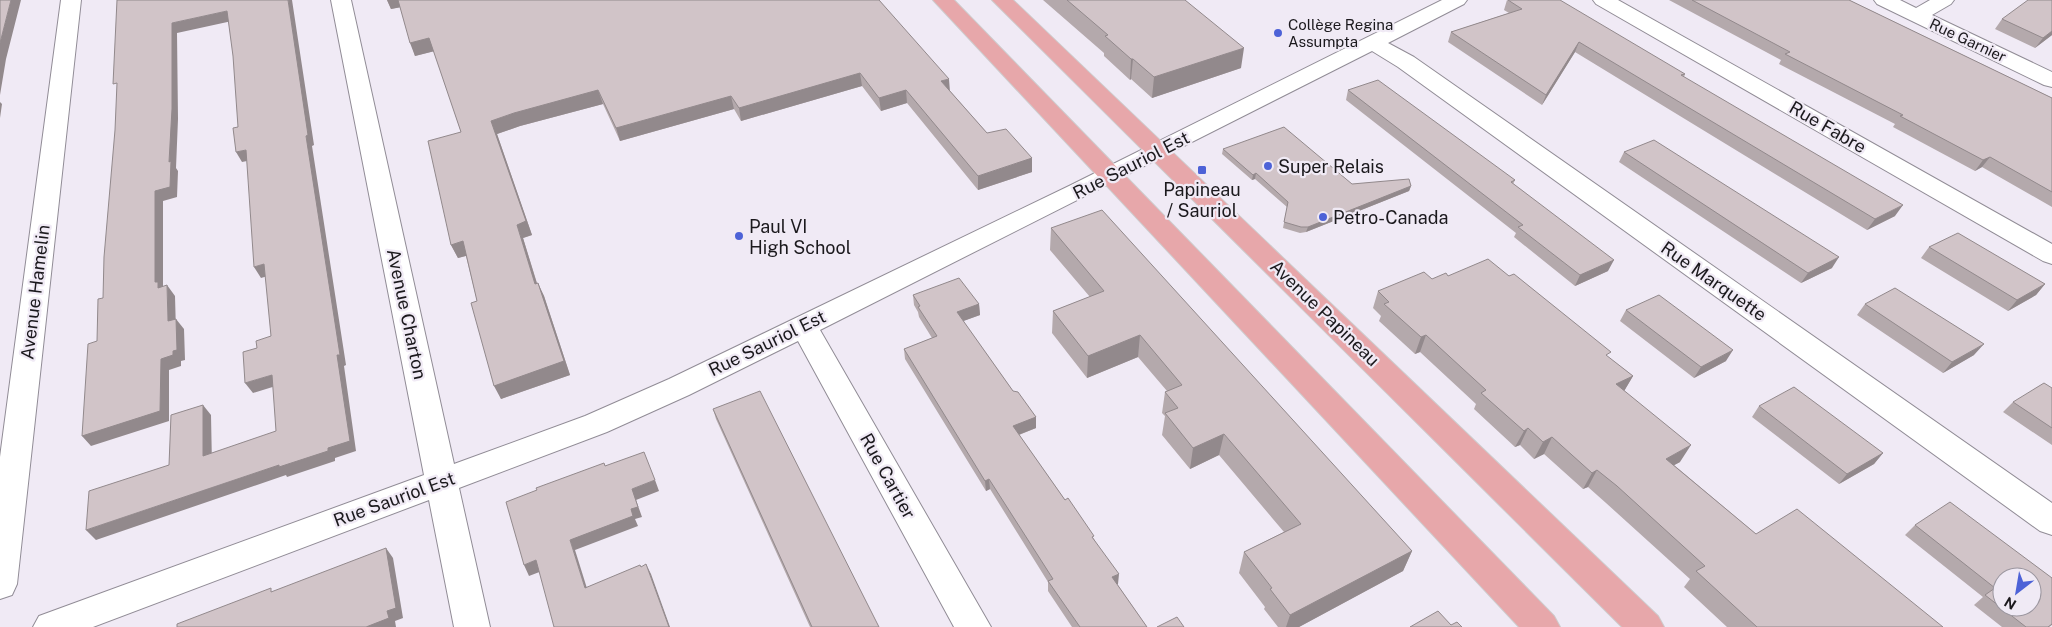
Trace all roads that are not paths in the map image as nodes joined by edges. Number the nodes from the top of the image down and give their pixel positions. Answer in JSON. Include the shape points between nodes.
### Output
{"nodes":[{"id":1,"x":71,"y":0,"type":"edge"},
{"id":2,"x":341,"y":0,"type":"edge"},
{"id":3,"x":942,"y":0,"type":"edge"},
{"id":4,"x":1002,"y":0,"type":"edge"},
{"id":5,"x":1457,"y":0,"type":"edge"},
{"id":6,"x":1603,"y":0,"type":"edge"},
{"id":7,"x":1884,"y":0,"type":"edge"},
{"id":8,"x":1944,"y":0,"type":"edge"},
{"id":9,"x":1917,"y":16,"type":"junction"},
{"id":10,"x":1374,"y":43,"type":"junction"},
{"id":11,"x":2052,"y":80,"type":"edge"},
{"id":12,"x":1157,"y":150,"type":"junction"},
{"id":13,"x":1110,"y":174,"type":"junction"},
{"id":14,"x":2052,"y":255,"type":"edge"},
{"id":15,"x":803,"y":325,"type":"junction"},
{"id":16,"x":442,"y":481,"type":"junction"},
{"id":17,"x":2052,"y":521,"type":"edge"},
{"id":18,"x":0,"y":584,"type":"edge"},
{"id":19,"x":51,"y":627,"type":"edge"},
{"id":20,"x":472,"y":627,"type":"edge"},
{"id":21,"x":973,"y":627,"type":"edge"},
{"id":22,"x":1542,"y":627,"type":"edge"},
{"id":23,"x":1646,"y":627,"type":"edge"}],
"edges":[{"from":1,"to":18,"type":"street","name":"Avenue Hamelin"},
{"from":2,"to":16,"type":"street","name":"Avenue Charton"},
{"from":3,"to":13,"type":"main road"},
{"from":4,"to":12,"type":"main road","name":"Avenue Papineau"},
{"from":5,"to":10,"type":"street","name":"Rue Sauriol Est"},
{"from":6,"to":14,"type":"street","name":"Rue Fabre"},
{"from":7,"to":9,"type":"street","name":"Rue Garnier"},
{"from":8,"to":9,"type":"street"},
{"from":9,"to":11,"type":"street","name":"Rue Garnier"},
{"from":10,"to":12,"type":"street","name":"Rue Sauriol Est"},
{"from":10,"to":17,"type":"street","name":"Rue Marquette","via":[[1406,62]]},
{"from":12,"to":13,"type":"street","name":"Rue Sauriol Est"},
{"from":12,"to":23,"type":"main road","name":"Avenue Papineau"},
{"from":13,"to":15,"type":"street","name":"Rue Sauriol Est"},
{"from":13,"to":22,"type":"main road"},
{"from":15,"to":16,"type":"street","name":"Rue Sauriol Est","via":[[680,387],[596,424]]},
{"from":15,"to":21,"type":"street","name":"Rue Cartier"},
{"from":16,"to":19,"type":"street","name":"Rue Sauriol Est"},
{"from":16,"to":20,"type":"street","name":"Avenue Charton"}]}
